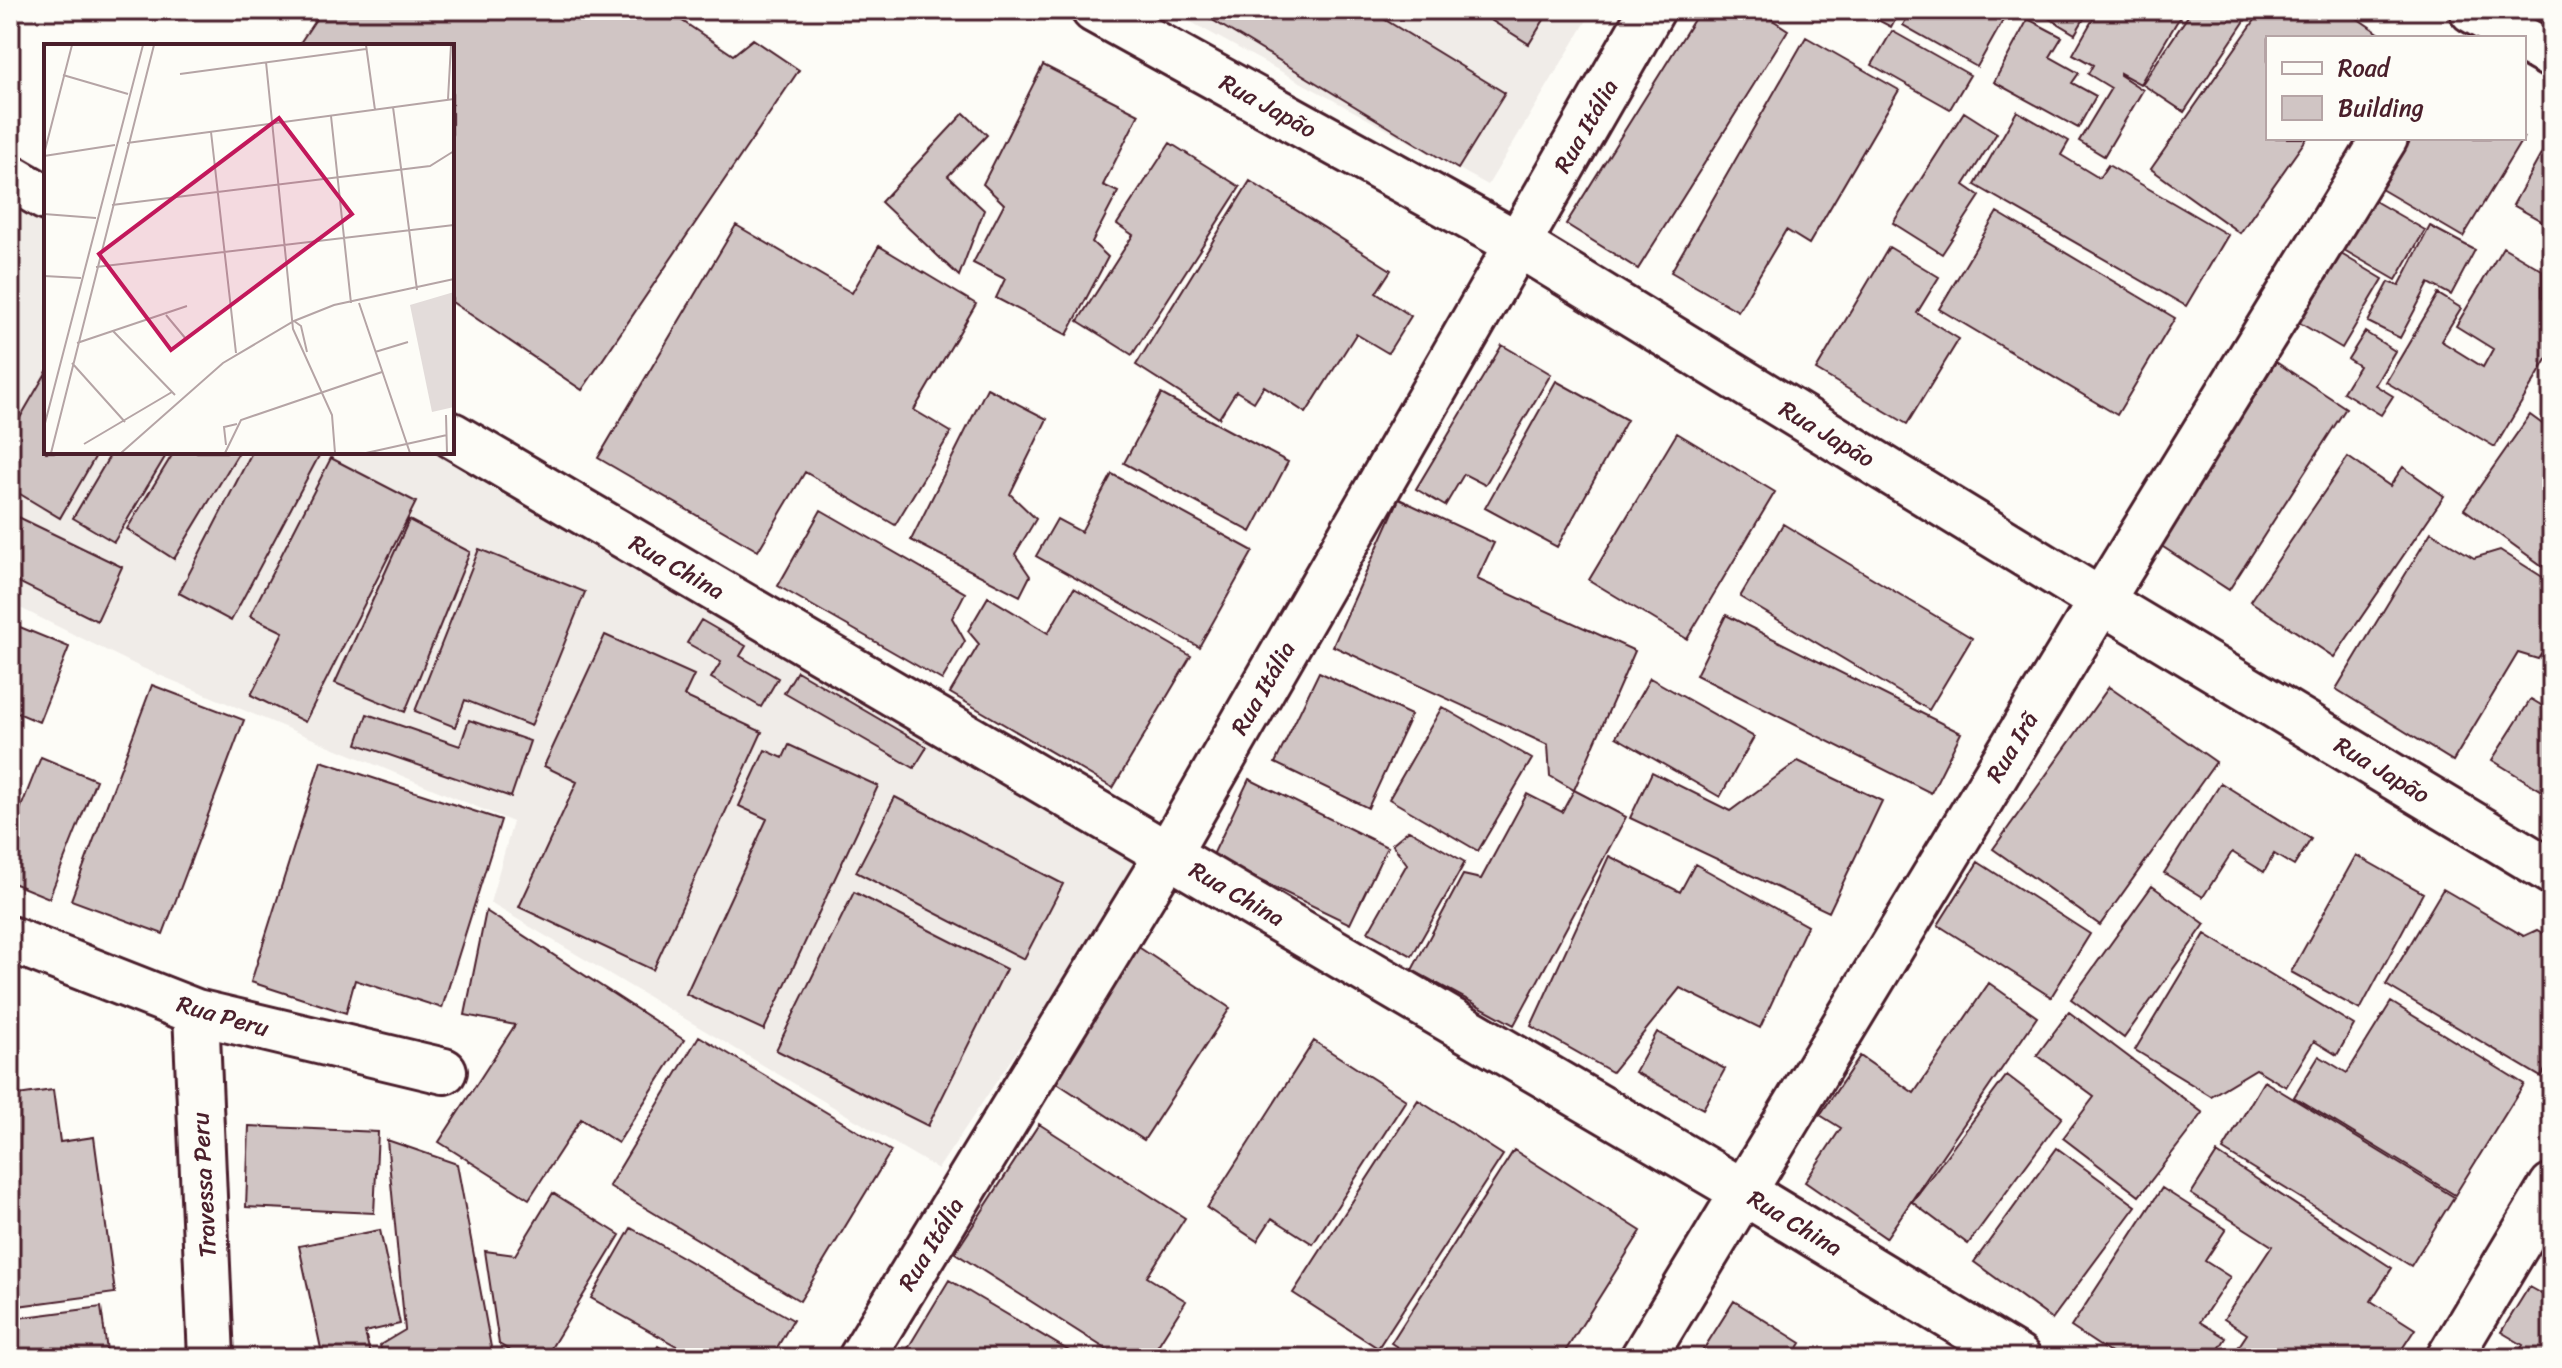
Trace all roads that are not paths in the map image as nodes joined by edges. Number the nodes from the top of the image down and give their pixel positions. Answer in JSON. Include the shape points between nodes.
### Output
{"nodes":[{"id":1,"x":1094,"y":10,"type":"edge"},
{"id":2,"x":1652,"y":10,"type":"edge"},
{"id":3,"x":2463,"y":10,"type":"edge"},
{"id":4,"x":2472,"y":10,"type":"edge"},
{"id":5,"x":2447,"y":36,"type":"edge"},
{"id":6,"x":2518,"y":36,"type":"edge"},
{"id":7,"x":2526,"y":41,"type":"edge"},
{"id":8,"x":2552,"y":56,"type":"edge"},
{"id":9,"x":2384,"y":140,"type":"edge"},
{"id":10,"x":10,"y":177,"type":"edge"},
{"id":11,"x":44,"y":197,"type":"edge"},
{"id":12,"x":1518,"y":244,"type":"junction"},
{"id":13,"x":454,"y":436,"type":"edge"},
{"id":14,"x":2101,"y":601,"type":"junction"},
{"id":15,"x":1168,"y":854,"type":"junction"},
{"id":16,"x":2552,"y":872,"type":"edge"},
{"id":17,"x":10,"y":939,"type":"edge"},
{"id":18,"x":196,"y":1012,"type":"junction"},
{"id":19,"x":444,"y":1071,"type":"dead end"},
{"id":20,"x":2552,"y":1186,"type":"edge"},
{"id":21,"x":1742,"y":1191,"type":"junction"},
{"id":22,"x":211,"y":1358,"type":"edge"},
{"id":23,"x":861,"y":1358,"type":"edge"},
{"id":24,"x":1643,"y":1358,"type":"edge"},
{"id":25,"x":2018,"y":1358,"type":"edge"},
{"id":26,"x":2449,"y":1358,"type":"edge"}],
"edges":[{"from":1,"to":12,"type":"street","name":"Rua Japão"},
{"from":2,"to":12,"type":"street","name":"Rua Itália"},
{"from":3,"to":5,"type":"street"},
{"from":4,"to":6,"type":"street"},
{"from":7,"to":8,"type":"street"},
{"from":9,"to":14,"type":"street","name":"Rua Irã"},
{"from":10,"to":11,"type":"street"},
{"from":12,"to":14,"type":"street","name":"Rua Japão"},
{"from":12,"to":15,"type":"street","name":"Rua Itália"},
{"from":13,"to":15,"type":"street","name":"Rua China"},
{"from":14,"to":16,"type":"street","name":"Rua Japão"},
{"from":14,"to":21,"type":"street","name":"Rua Irã"},
{"from":15,"to":21,"type":"street","name":"Rua China"},
{"from":15,"to":23,"type":"street","name":"Rua Itália"},
{"from":17,"to":18,"type":"street","name":"Rua Peru"},
{"from":18,"to":19,"type":"street","name":"Rua Peru"},
{"from":18,"to":22,"type":"street","name":"Travessa Peru"},
{"from":20,"to":26,"type":"street"},
{"from":21,"to":24,"type":"street","name":"Rua Irã"},
{"from":21,"to":25,"type":"street","name":"Rua China"}]}
